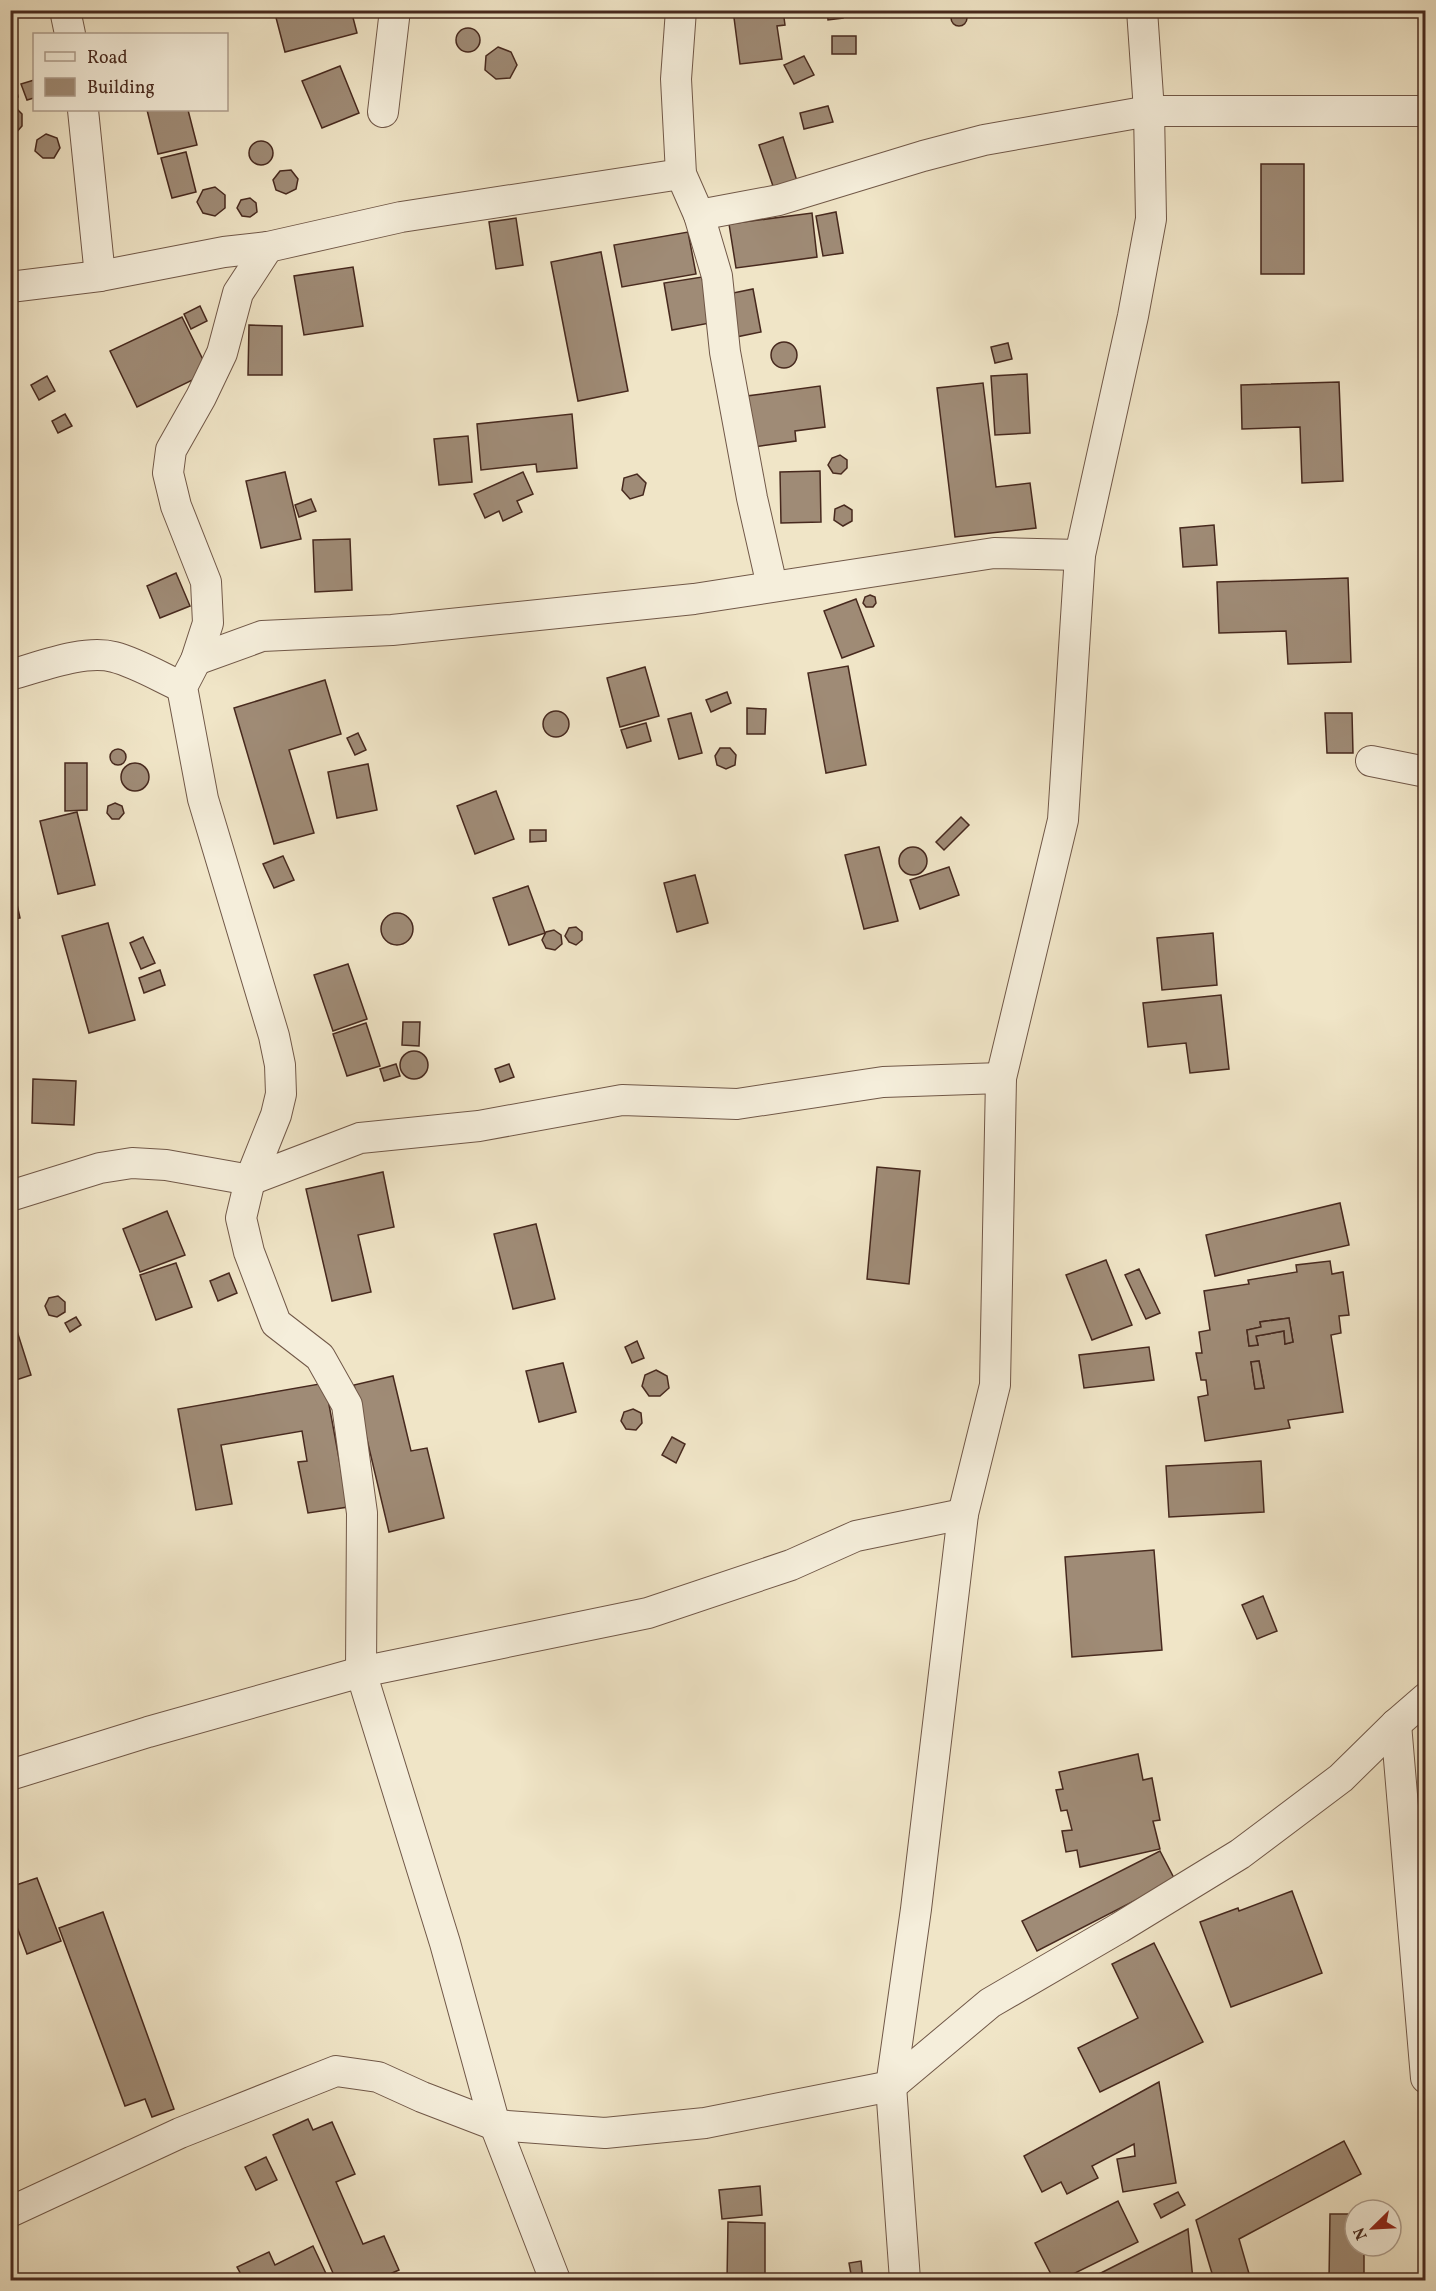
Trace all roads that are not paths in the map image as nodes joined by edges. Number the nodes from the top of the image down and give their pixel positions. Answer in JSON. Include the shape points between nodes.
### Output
{"nodes":[{"id":1,"x":64,"y":10,"type":"edge"},
{"id":2,"x":395,"y":10,"type":"edge"},
{"id":3,"x":681,"y":10,"type":"edge"},
{"id":4,"x":1142,"y":10,"type":"edge"},
{"id":5,"x":70,"y":33,"type":"edge"},
{"id":6,"x":83,"y":111,"type":"edge"},
{"id":7,"x":1149,"y":111,"type":"junction"},
{"id":8,"x":1425,"y":111,"type":"edge"},
{"id":9,"x":383,"y":112,"type":"dead end"},
{"id":10,"x":681,"y":174,"type":"junction"},
{"id":11,"x":699,"y":215,"type":"junction"},
{"id":12,"x":268,"y":247,"type":"junction"},
{"id":13,"x":99,"y":276,"type":"junction"},
{"id":14,"x":10,"y":287,"type":"edge"},
{"id":15,"x":1080,"y":555,"type":"junction"},
{"id":16,"x":772,"y":586,"type":"junction"},
{"id":17,"x":196,"y":660,"type":"junction"},
{"id":18,"x":10,"y":675,"type":"edge"},
{"id":19,"x":182,"y":687,"type":"junction"},
{"id":20,"x":1371,"y":761,"type":"dead end"},
{"id":21,"x":1425,"y":772,"type":"edge"},
{"id":22,"x":1001,"y":1078,"type":"junction"},
{"id":23,"x":250,"y":1180,"type":"junction"},
{"id":24,"x":10,"y":1196,"type":"edge"},
{"id":25,"x":963,"y":1514,"type":"junction"},
{"id":26,"x":361,"y":1672,"type":"junction"},
{"id":27,"x":1425,"y":1698,"type":"edge"},
{"id":28,"x":1396,"y":1724,"type":"junction"},
{"id":29,"x":10,"y":1774,"type":"edge"},
{"id":30,"x":1425,"y":2078,"type":"edge"},
{"id":31,"x":891,"y":2085,"type":"junction"},
{"id":32,"x":495,"y":2125,"type":"junction"},
{"id":33,"x":10,"y":2212,"type":"edge"},
{"id":34,"x":555,"y":2280,"type":"edge"},
{"id":35,"x":905,"y":2280,"type":"edge"}],
"edges":[{"from":1,"to":5,"type":"street"},
{"from":2,"to":9,"type":"street"},
{"from":3,"to":10,"type":"street","via":[[676,79]]},
{"from":4,"to":7,"type":"street"},
{"from":6,"to":13,"type":"street"},
{"from":7,"to":8,"type":"street"},
{"from":7,"to":11,"type":"street","via":[[984,140],[778,200]]},
{"from":7,"to":15,"type":"street","via":[[1151,219]]},
{"from":10,"to":11,"type":"street"},
{"from":10,"to":12,"type":"street","via":[[401,217]]},
{"from":11,"to":16,"type":"street","via":[[717,276],[725,352]]},
{"from":12,"to":13,"type":"street"},
{"from":12,"to":17,"type":"street","via":[[238,293],[222,353],[171,450],[168,473],[176,506],[206,582],[208,623]]},
{"from":13,"to":14,"type":"street"},
{"from":15,"to":16,"type":"street","via":[[994,553]]},
{"from":15,"to":22,"type":"street","via":[[1063,820]]},
{"from":16,"to":17,"type":"street","via":[[694,599],[392,630],[262,636]]},
{"from":17,"to":19,"type":"street"},
{"from":18,"to":19,"type":"street","via":[[62,660],[112,656]]},
{"from":19,"to":23,"type":"street","via":[[203,799],[280,1065],[281,1094],[276,1115]]},
{"from":20,"to":21,"type":"street"},
{"from":22,"to":23,"type":"street","via":[[883,1082],[737,1104],[622,1100],[478,1126],[360,1138]]},
{"from":22,"to":25,"type":"street","via":[[995,1385]]},
{"from":23,"to":24,"type":"street","via":[[132,1163],[100,1168]]},
{"from":23,"to":26,"type":"street","via":[[241,1218],[249,1252],[276,1323],[320,1357],[347,1405],[362,1513]]},
{"from":25,"to":26,"type":"street","via":[[856,1536],[791,1565],[648,1612]]},
{"from":25,"to":31,"type":"street"},
{"from":26,"to":29,"type":"street"},
{"from":26,"to":32,"type":"street","via":[[445,1943]]},
{"from":27,"to":28,"type":"street"},
{"from":28,"to":30,"type":"street"},
{"from":28,"to":31,"type":"street","via":[[1341,1778],[1240,1854],[990,2002]]},
{"from":31,"to":32,"type":"street","via":[[694,2124],[605,2133]]},
{"from":31,"to":35,"type":"street"},
{"from":32,"to":33,"type":"street","via":[[378,2077],[336,2071],[180,2133]]},
{"from":32,"to":34,"type":"street"}]}
